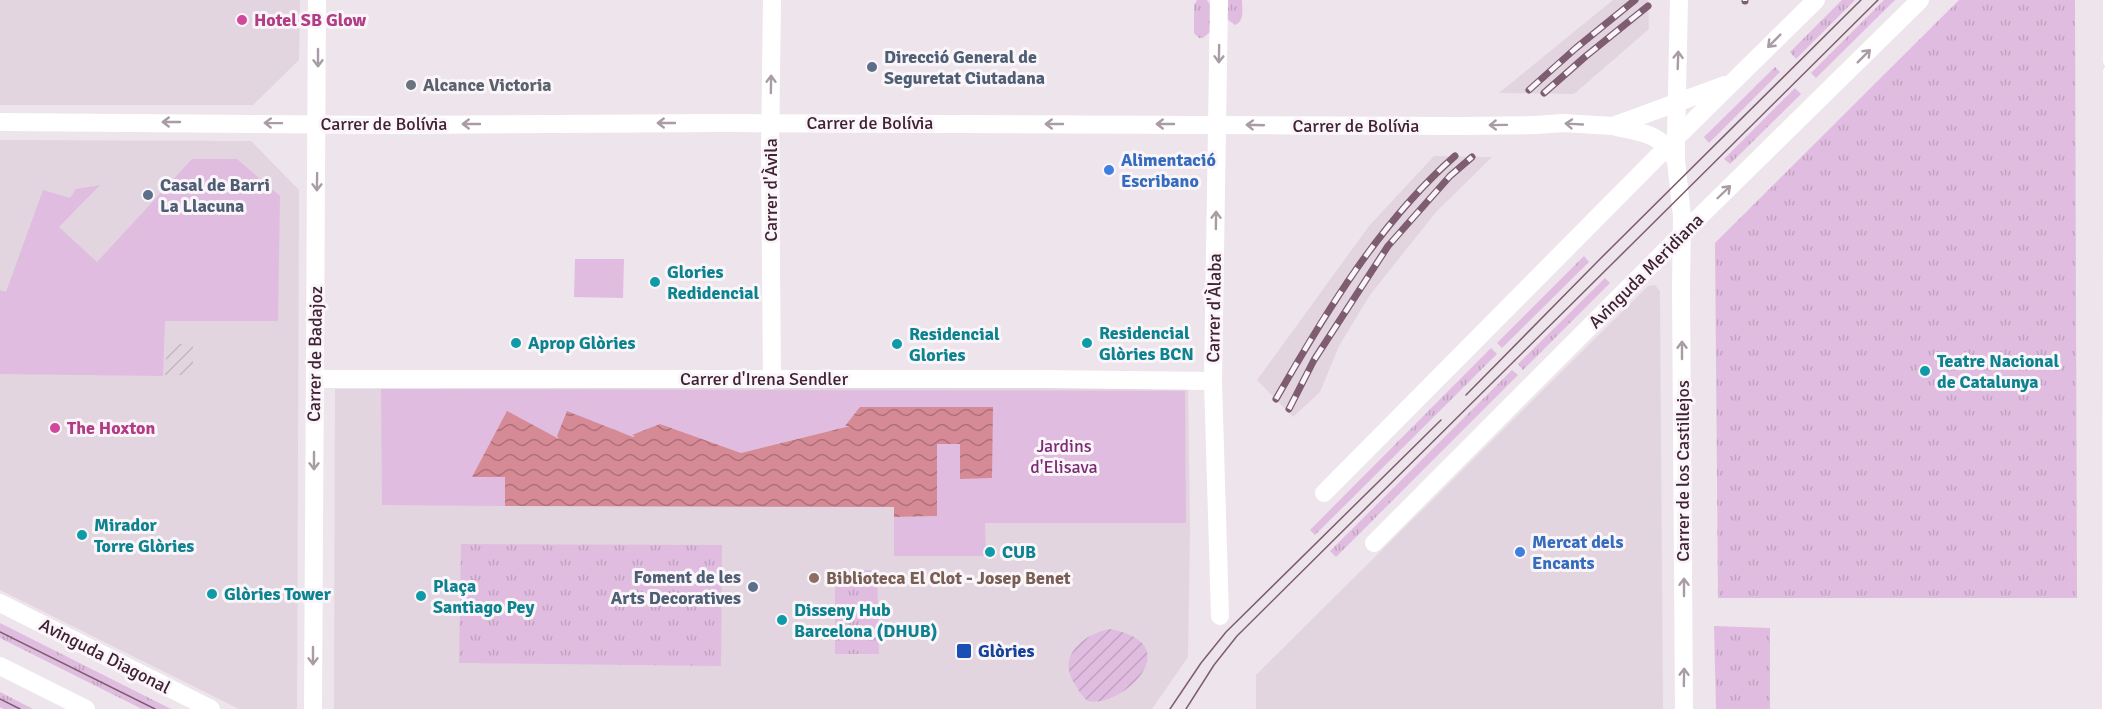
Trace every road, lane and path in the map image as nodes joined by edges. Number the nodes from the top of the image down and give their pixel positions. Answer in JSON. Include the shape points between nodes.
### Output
{"nodes":[{"id":1,"x":317,"y":0,"type":"edge"},
{"id":2,"x":772,"y":0,"type":"edge"},
{"id":3,"x":1219,"y":0,"type":"edge"},
{"id":4,"x":1816,"y":0,"type":"edge"},
{"id":5,"x":1920,"y":0,"type":"edge"},
{"id":6,"x":2112,"y":0,"type":"edge"},
{"id":7,"x":1679,"y":2,"type":"edge"},
{"id":8,"x":2112,"y":61,"type":"edge"},
{"id":9,"x":2112,"y":72,"type":"edge"},
{"id":10,"x":1732,"y":83,"type":"junction"},
{"id":11,"x":1677,"y":103,"type":"junction"},
{"id":12,"x":0,"y":122,"type":"edge"},
{"id":13,"x":771,"y":123,"type":"junction"},
{"id":14,"x":317,"y":124,"type":"junction"},
{"id":15,"x":1218,"y":124,"type":"junction"},
{"id":16,"x":1613,"y":126,"type":"junction"},
{"id":17,"x":1673,"y":148,"type":"junction"},
{"id":18,"x":2112,"y":205,"type":"edge"},
{"id":19,"x":1683,"y":233,"type":"junction"},
{"id":20,"x":315,"y":379,"type":"junction"},
{"id":21,"x":772,"y":380,"type":"junction"},
{"id":22,"x":1213,"y":381,"type":"junction"},
{"id":23,"x":1324,"y":493,"type":"dead end"},
{"id":24,"x":1374,"y":543,"type":"dead end"},
{"id":25,"x":0,"y":603,"type":"edge"},
{"id":26,"x":1220,"y":615,"type":"dead end"},
{"id":27,"x":0,"y":666,"type":"edge"},
{"id":28,"x":86,"y":709,"type":"edge"},
{"id":29,"x":211,"y":709,"type":"edge"},
{"id":30,"x":313,"y":709,"type":"edge"},
{"id":31,"x":1684,"y":709,"type":"edge"},
{"id":32,"x":2112,"y":709,"type":"edge"}],
"edges":[{"from":1,"to":14,"type":"street","name":"Carrer de Badajoz","one_way":true},
{"from":13,"to":2,"type":"street","name":"Carrer d'Àvila","one_way":true},
{"from":3,"to":15,"type":"street","name":"Carrer d'Àlaba","one_way":true},
{"from":4,"to":10,"type":"street","one_way":true},
{"from":19,"to":5,"type":"street","name":"Avinguda Meridiana","one_way":true},
{"from":6,"to":8,"type":"street"},
{"from":11,"to":7,"type":"street","name":"Carrer de los Castillejos","one_way":true},
{"from":9,"to":18,"type":"street"},
{"from":10,"to":11,"type":"street","name":"Carrer de Bolívia"},
{"from":10,"to":17,"type":"street"},
{"from":11,"to":16,"type":"street","name":"Carrer de Bolívia"},
{"from":11,"to":17,"type":"street","name":"Carrer de los Castillejos"},
{"from":14,"to":12,"type":"street","name":"Carrer de Bolívia","one_way":true},
{"from":13,"to":14,"type":"street","name":"Carrer de Bolívia","one_way":true},
{"from":15,"to":13,"type":"street","name":"Carrer de Bolívia","one_way":true},
{"from":13,"to":21,"type":"street","name":"Carrer d'Àvila"},
{"from":14,"to":20,"type":"street","name":"Carrer de Badajoz","one_way":true},
{"from":16,"to":15,"type":"street","name":"Carrer de Bolívia","one_way":true,"bridge":true},
{"from":22,"to":15,"type":"street","name":"Carrer d'Àlaba","one_way":true},
{"from":16,"to":17,"type":"street","via":[[1656,137]]},
{"from":17,"to":19,"type":"street","name":"Carrer de los Castillejos"},
{"from":17,"to":23,"type":"street"},
{"from":18,"to":32,"type":"street"},
{"from":19,"to":24,"type":"street","name":"Avinguda Meridiana"},
{"from":31,"to":19,"type":"street","name":"Carrer de los Castillejos","one_way":true},
{"from":20,"to":21,"type":"street","name":"Carrer d'Irena Sendler"},
{"from":20,"to":30,"type":"street","name":"Carrer de Badajoz","one_way":true},
{"from":21,"to":22,"type":"street","name":"Carrer d'Irena Sendler"},
{"from":22,"to":26,"type":"street","name":"Carrer d'Àlaba"},
{"from":25,"to":29,"type":"street","name":"Avinguda Diagonal"},
{"from":27,"to":28,"type":"street"}]}
